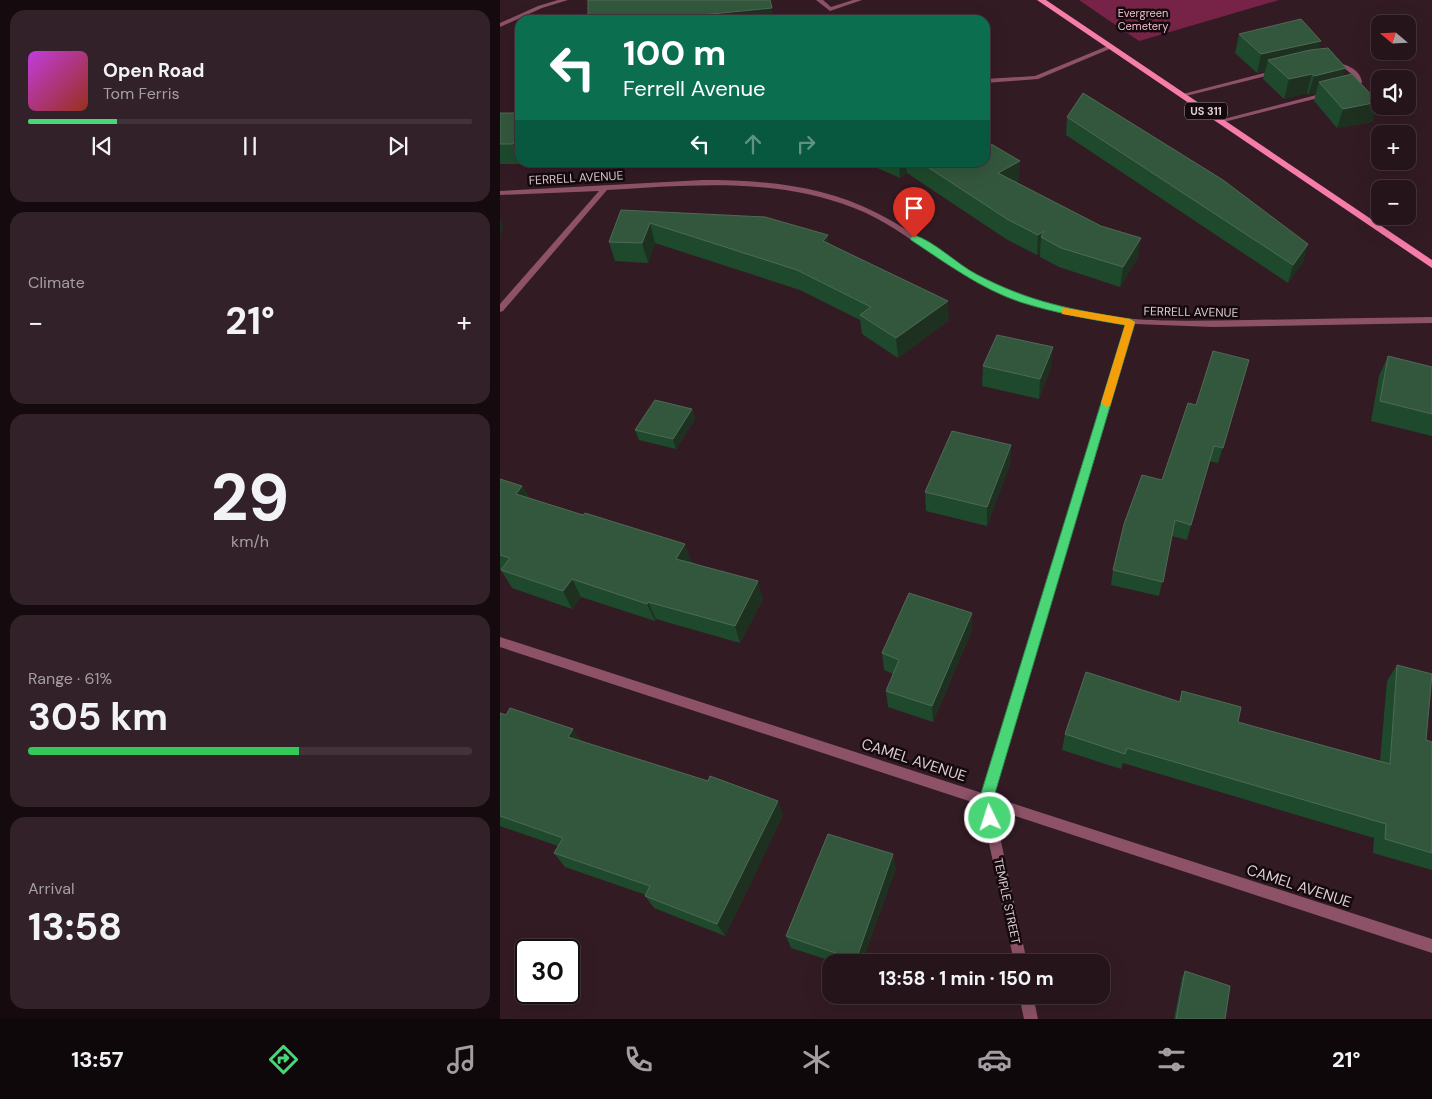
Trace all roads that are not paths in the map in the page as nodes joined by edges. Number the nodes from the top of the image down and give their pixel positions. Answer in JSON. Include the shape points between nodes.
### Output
{"nodes":[{"id":1,"x":565,"y":0,"type":"edge"},
{"id":2,"x":819,"y":0,"type":"edge"},
{"id":3,"x":859,"y":0,"type":"edge"},
{"id":4,"x":1042,"y":0,"type":"edge"},
{"id":5,"x":522,"y":15,"type":"edge"},
{"id":6,"x":515,"y":18,"type":"edge"},
{"id":7,"x":500,"y":25,"type":"edge"},
{"id":8,"x":1110,"y":47,"type":"junction"},
{"id":9,"x":1324,"y":63,"type":"edge"},
{"id":10,"x":1286,"y":70,"type":"edge"},
{"id":11,"x":990,"y":81,"type":"edge"},
{"id":12,"x":1182,"y":95,"type":"junction"},
{"id":13,"x":1220,"y":121,"type":"junction"},
{"id":14,"x":605,"y":188,"type":"junction"},
{"id":15,"x":500,"y":193,"type":"edge"},
{"id":16,"x":1432,"y":265,"type":"edge"},
{"id":17,"x":500,"y":309,"type":"edge"},
{"id":18,"x":1432,"y":320,"type":"edge"},
{"id":19,"x":1130,"y":322,"type":"junction"},
{"id":20,"x":500,"y":642,"type":"edge"},
{"id":21,"x":986,"y":800,"type":"junction"},
{"id":22,"x":1432,"y":946,"type":"edge"},
{"id":23,"x":1018,"y":954,"type":"edge"},
{"id":24,"x":1028,"y":1004,"type":"edge"},
{"id":25,"x":1031,"y":1019,"type":"edge"}],
"edges":[{"from":1,"to":5,"type":"street"},
{"from":2,"to":3,"type":"street","via":[[830,9]]},
{"from":4,"to":8,"type":"main road","number":"US 311"},
{"from":6,"to":7,"type":"street"},
{"from":8,"to":11,"type":"street","via":[[1036,78]]},
{"from":8,"to":12,"type":"main road","number":"US 311"},
{"from":9,"to":13,"type":"street","via":[[1346,66],[1358,76],[1356,87]]},
{"from":10,"to":12,"type":"street"},
{"from":12,"to":13,"type":"main road","number":"US 311"},
{"from":13,"to":16,"type":"main road","number":"US 311"},
{"from":14,"to":15,"type":"street","name":"FERRELL AVENUE"},
{"from":14,"to":17,"type":"street"},
{"from":14,"to":19,"type":"street","name":"FERRELL AVENUE","via":[[744,182],[823,195],[858,207],[902,229],[972,276],[1022,299],[1065,312]]},
{"from":18,"to":19,"type":"street","name":"FERRELL AVENUE"},
{"from":19,"to":21,"type":"street","name":"TEMPLE STREET"},
{"from":20,"to":21,"type":"street","name":"CAMEL AVENUE"},
{"from":21,"to":22,"type":"street","name":"CAMEL AVENUE"},
{"from":21,"to":23,"type":"street","name":"TEMPLE STREET"},
{"from":24,"to":25,"type":"street"}]}
